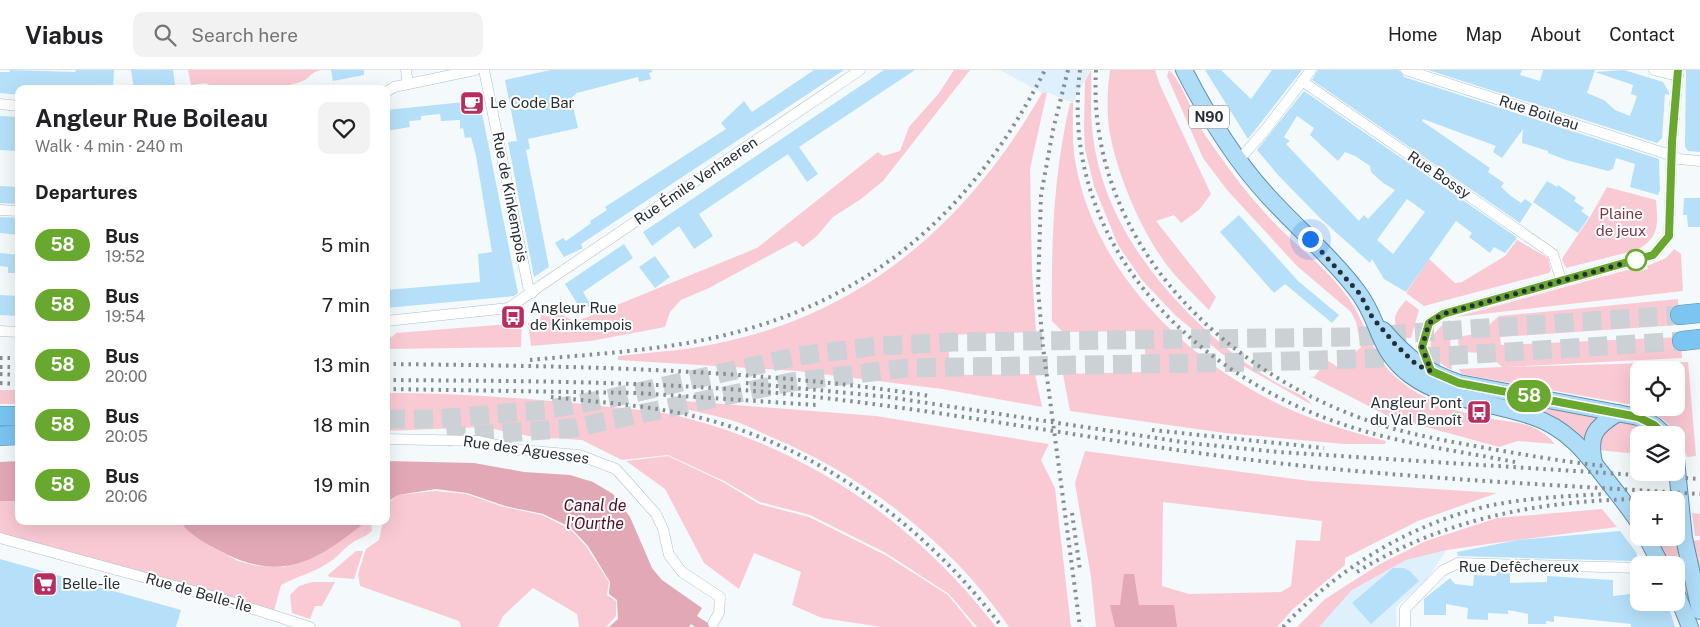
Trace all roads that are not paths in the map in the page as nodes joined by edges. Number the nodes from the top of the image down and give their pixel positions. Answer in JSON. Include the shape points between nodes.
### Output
{"nodes":[{"id":1,"x":406,"y":70,"type":"edge"},
{"id":2,"x":474,"y":70,"type":"edge"},
{"id":3,"x":484,"y":70,"type":"edge"},
{"id":4,"x":860,"y":70,"type":"edge"},
{"id":5,"x":1184,"y":70,"type":"edge"},
{"id":6,"x":1311,"y":70,"type":"edge"},
{"id":7,"x":1406,"y":70,"type":"edge"},
{"id":8,"x":1654,"y":70,"type":"edge"},
{"id":9,"x":1678,"y":73,"type":"edge"},
{"id":10,"x":1302,"y":82,"type":"junction"},
{"id":11,"x":408,"y":84,"type":"junction"},
{"id":12,"x":390,"y":91,"type":"edge"},
{"id":13,"x":0,"y":104,"type":"edge"},
{"id":14,"x":15,"y":106,"type":"edge"},
{"id":15,"x":1672,"y":156,"type":"junction"},
{"id":16,"x":1239,"y":160,"type":"junction"},
{"id":17,"x":1700,"y":161,"type":"edge"},
{"id":18,"x":0,"y":210,"type":"edge"},
{"id":19,"x":15,"y":211,"type":"edge"},
{"id":20,"x":1561,"y":280,"type":"junction"},
{"id":21,"x":532,"y":293,"type":"junction"},
{"id":22,"x":1700,"y":313,"type":"edge"},
{"id":23,"x":1680,"y":315,"type":"tunnel mouth"},
{"id":24,"x":1372,"y":317,"type":"junction"},
{"id":25,"x":390,"y":321,"type":"edge"},
{"id":26,"x":0,"y":331,"type":"edge"},
{"id":27,"x":15,"y":332,"type":"edge"},
{"id":28,"x":1431,"y":371,"type":"junction"},
{"id":29,"x":1618,"y":413,"type":"junction"},
{"id":30,"x":0,"y":416,"type":"edge"},
{"id":31,"x":15,"y":416,"type":"edge"},
{"id":32,"x":1655,"y":426,"type":"edge"},
{"id":33,"x":15,"y":435,"type":"edge"},
{"id":34,"x":0,"y":436,"type":"edge"},
{"id":35,"x":390,"y":439,"type":"edge"},
{"id":36,"x":1594,"y":463,"type":"junction"},
{"id":37,"x":1630,"y":511,"type":"edge"},
{"id":38,"x":0,"y":538,"type":"edge"},
{"id":39,"x":1685,"y":543,"type":"edge"},
{"id":40,"x":1630,"y":568,"type":"edge"},
{"id":41,"x":1684,"y":611,"type":"edge"},
{"id":42,"x":1700,"y":612,"type":"edge"},
{"id":43,"x":713,"y":623,"type":"dead end"},
{"id":44,"x":310,"y":627,"type":"edge"},
{"id":45,"x":1405,"y":627,"type":"edge"},
{"id":46,"x":1690,"y":627,"type":"edge"}],
"edges":[{"from":1,"to":11,"type":"street"},
{"from":2,"to":11,"type":"street"},
{"from":3,"to":21,"type":"street","name":"Rue de Kinkempois"},
{"from":4,"to":21,"type":"street","name":"Rue Émile Verhaeren"},
{"from":5,"to":16,"type":"main road","number":"N90","via":[[1216,129]]},
{"from":6,"to":10,"type":"street"},
{"from":7,"to":15,"type":"street","name":"Rue Boileau"},
{"from":8,"to":9,"type":"street"},
{"from":9,"to":15,"type":"street"},
{"from":10,"to":16,"type":"street"},
{"from":10,"to":20,"type":"street","name":"Rue Bossy","via":[[1553,254]]},
{"from":11,"to":12,"type":"street"},
{"from":13,"to":14,"type":"street"},
{"from":15,"to":17,"type":"street","name":"Rue Boileau"},
{"from":15,"to":20,"type":"street","via":[[1669,236],[1653,255]]},
{"from":16,"to":24,"type":"main road","number":"N90","via":[[1266,195],[1360,294]]},
{"from":18,"to":19,"type":"street"},
{"from":20,"to":28,"type":"street","via":[[1443,314],[1429,323],[1422,347]]},
{"from":21,"to":25,"type":"street","name":"Rue Émile Verhaeren","via":[[509,308]]},
{"from":22,"to":23,"type":"highway"},
{"from":24,"to":28,"type":"main road","number":"N90","via":[[1417,365]]},
{"from":24,"to":36,"type":"main road","number":"N90","via":[[1385,349],[1411,375],[1452,397],[1531,416],[1556,426],[1572,438]]},
{"from":26,"to":27,"type":"street"},
{"from":28,"to":29,"type":"main road","number":"N90","via":[[1459,383]]},
{"from":29,"to":32,"type":"main road","number":"N90","via":[[1638,417]]},
{"from":29,"to":36,"type":"main road","via":[[1598,426],[1590,446]]},
{"from":30,"to":31,"type":"highway"},
{"from":33,"to":34,"type":"highway"},
{"from":35,"to":43,"type":"street","name":"Rue des Aguesses","via":[[478,441],[520,450],[579,455],[616,469],[656,514],[669,555],[682,572],[720,596],[719,613]]},
{"from":36,"to":37,"type":"main road","number":"N90"},
{"from":38,"to":44,"type":"street","name":"Rue de Belle-Île","via":[[212,596]]},
{"from":39,"to":42,"type":"main road"},
{"from":40,"to":45,"type":"street","name":"Rue Defêchereux","via":[[1458,564],[1442,571],[1404,608]]},
{"from":41,"to":46,"type":"main road"}]}
